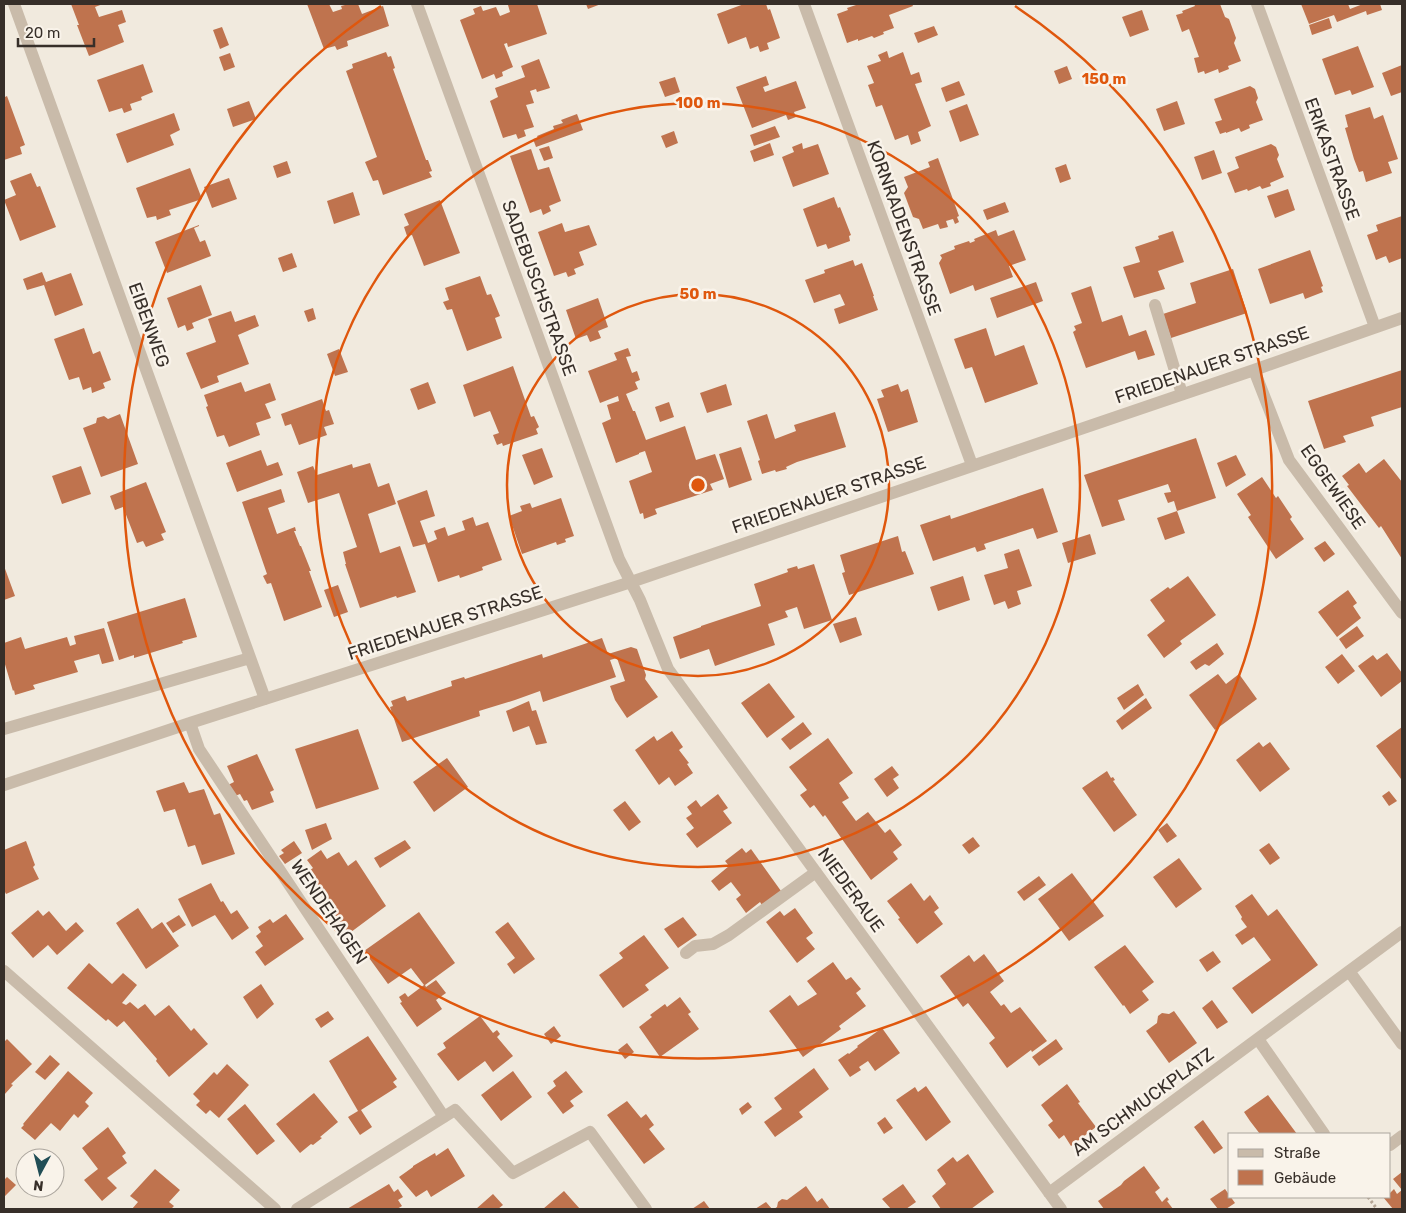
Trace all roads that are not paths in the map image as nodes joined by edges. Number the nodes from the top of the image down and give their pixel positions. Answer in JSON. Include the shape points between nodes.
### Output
{"nodes":[{"id":1,"x":14,"y":4,"type":"edge"},
{"id":2,"x":418,"y":4,"type":"edge"},
{"id":3,"x":804,"y":4,"type":"edge"},
{"id":4,"x":1257,"y":4,"type":"edge"},
{"id":5,"x":1155,"y":305,"type":"dead end"},
{"id":6,"x":1402,"y":318,"type":"edge"},
{"id":7,"x":1375,"y":327,"type":"junction"},
{"id":8,"x":1254,"y":370,"type":"junction"},
{"id":9,"x":1182,"y":394,"type":"junction"},
{"id":10,"x":972,"y":465,"type":"junction"},
{"id":11,"x":631,"y":582,"type":"junction"},
{"id":12,"x":1402,"y":613,"type":"edge"},
{"id":13,"x":250,"y":658,"type":"junction"},
{"id":14,"x":265,"y":699,"type":"junction"},
{"id":15,"x":190,"y":723,"type":"junction"},
{"id":16,"x":4,"y":729,"type":"edge"},
{"id":17,"x":4,"y":785,"type":"edge"},
{"id":18,"x":816,"y":872,"type":"junction"},
{"id":19,"x":1402,"y":932,"type":"edge"},
{"id":20,"x":686,"y":953,"type":"dead end"},
{"id":21,"x":4,"y":971,"type":"edge"},
{"id":22,"x":1349,"y":971,"type":"junction"},
{"id":23,"x":1258,"y":1039,"type":"junction"},
{"id":24,"x":1402,"y":1044,"type":"edge"},
{"id":25,"x":444,"y":1117,"type":"junction"},
{"id":26,"x":1323,"y":1133,"type":"edge"},
{"id":27,"x":1402,"y":1136,"type":"edge"},
{"id":28,"x":1391,"y":1145,"type":"edge"},
{"id":29,"x":1049,"y":1193,"type":"junction"},
{"id":30,"x":274,"y":1209,"type":"edge"},
{"id":31,"x":297,"y":1209,"type":"edge"},
{"id":32,"x":646,"y":1209,"type":"edge"},
{"id":33,"x":1061,"y":1209,"type":"edge"}],
"edges":[{"from":1,"to":13,"type":"street","name":"EIBENWEG"},
{"from":2,"to":11,"type":"street","name":"SADEBUSCHSTRASSE","via":[[619,559]]},
{"from":3,"to":10,"type":"street","name":"KORNRADENSTRASSE"},
{"from":4,"to":7,"type":"street","name":"ERIKASTRASSE"},
{"from":5,"to":9,"type":"street"},
{"from":6,"to":7,"type":"street","name":"FRIEDENAUER STRASSE"},
{"from":7,"to":8,"type":"street","name":"FRIEDENAUER STRASSE"},
{"from":8,"to":9,"type":"street","name":"FRIEDENAUER STRASSE"},
{"from":8,"to":12,"type":"street","name":"EGGEWIESE","via":[[1289,460]]},
{"from":9,"to":10,"type":"street","name":"FRIEDENAUER STRASSE"},
{"from":10,"to":11,"type":"street","name":"FRIEDENAUER STRASSE"},
{"from":11,"to":14,"type":"street","name":"FRIEDENAUER STRASSE"},
{"from":11,"to":18,"type":"street","name":"NIEDERAUE","via":[[668,669]]},
{"from":13,"to":14,"type":"street"},
{"from":13,"to":16,"type":"street"},
{"from":14,"to":15,"type":"street","name":"FRIEDENAUER STRASSE"},
{"from":15,"to":17,"type":"street","name":"FRIEDENAUER STRASSE"},
{"from":15,"to":25,"type":"street","name":"WENDEHAGEN","via":[[200,749]]},
{"from":18,"to":20,"type":"street","via":[[729,935],[713,944],[695,946]]},
{"from":18,"to":29,"type":"street","name":"NIEDERAUE"},
{"from":19,"to":22,"type":"street","name":"AM SCHMUCKPLATZ"},
{"from":21,"to":30,"type":"street"},
{"from":22,"to":23,"type":"street","name":"AM SCHMUCKPLATZ"},
{"from":22,"to":24,"type":"street"},
{"from":23,"to":26,"type":"street"},
{"from":23,"to":29,"type":"street","name":"AM SCHMUCKPLATZ"},
{"from":25,"to":31,"type":"street"},
{"from":25,"to":32,"type":"street","via":[[455,1110],[513,1173],[590,1132]]},
{"from":27,"to":28,"type":"street"},
{"from":29,"to":33,"type":"street","name":"NIEDERAUE"}]}
